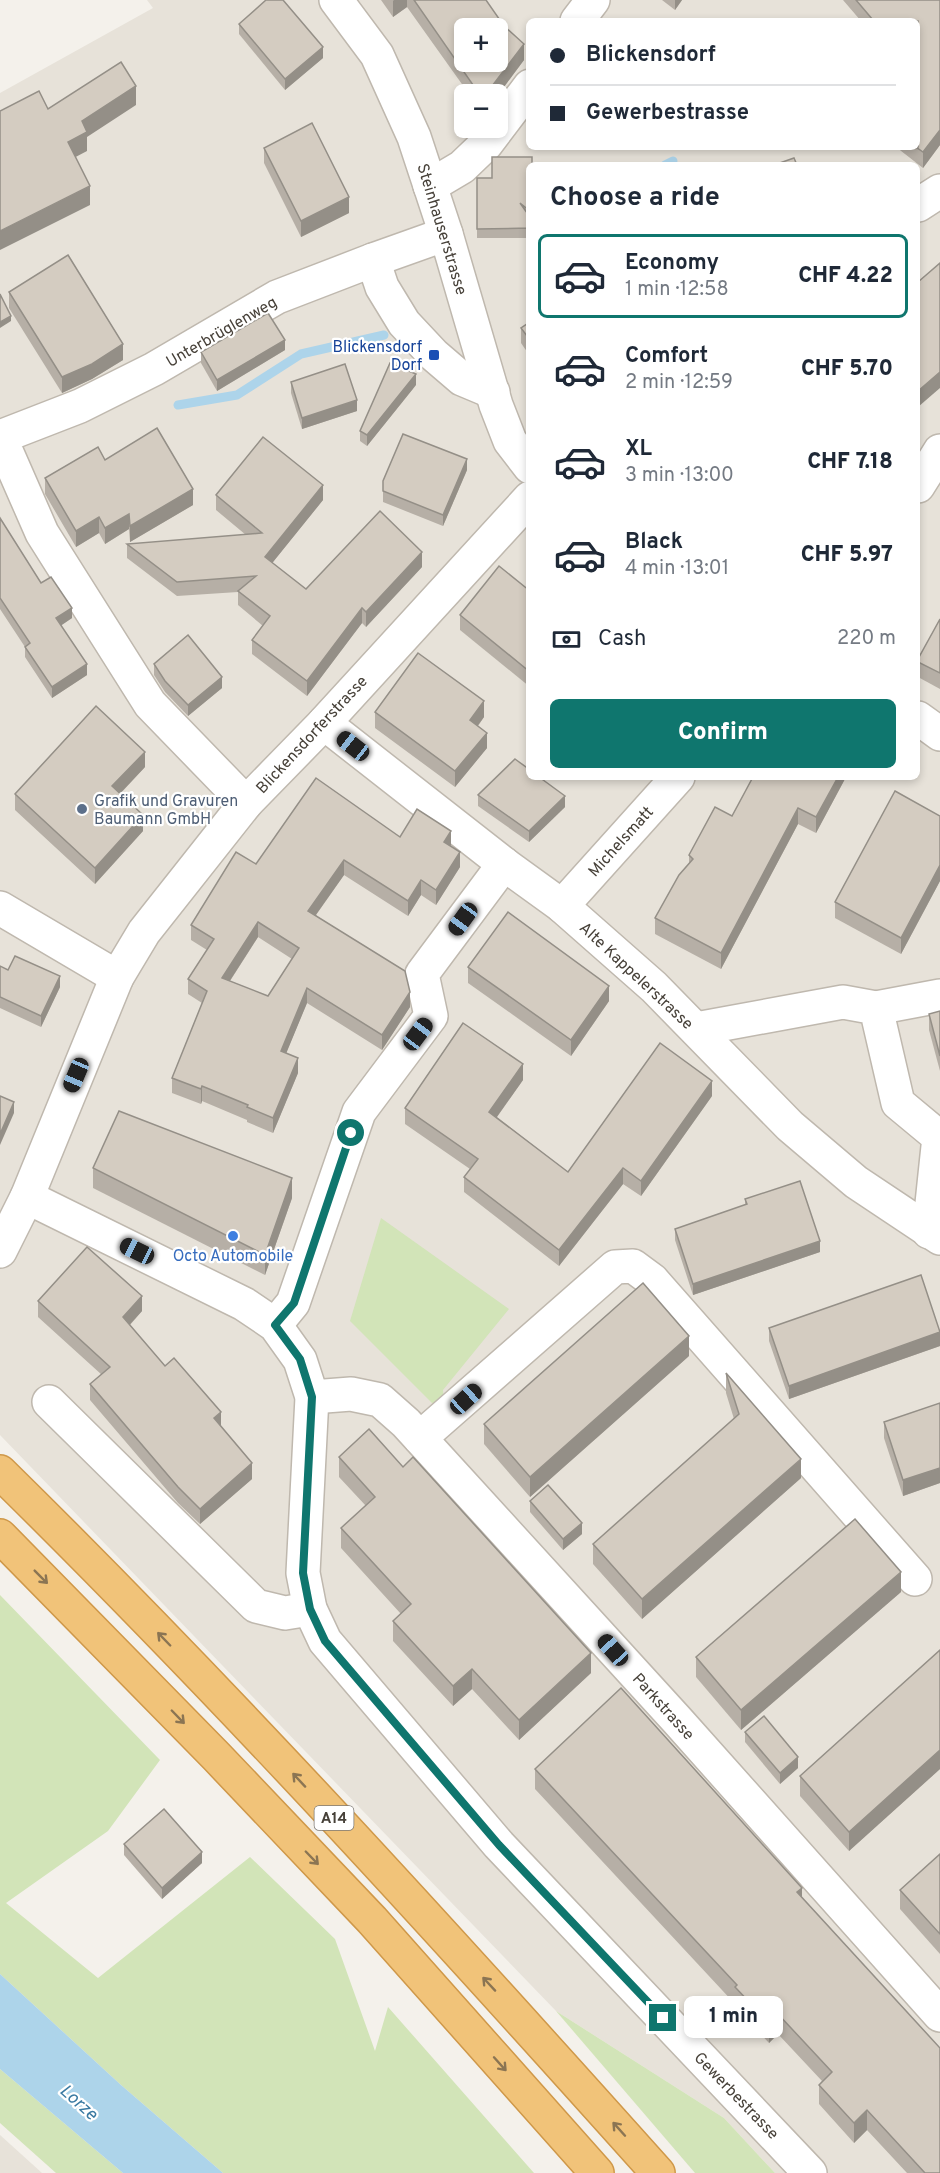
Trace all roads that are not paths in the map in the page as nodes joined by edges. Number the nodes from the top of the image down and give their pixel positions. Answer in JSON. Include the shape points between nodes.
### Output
{"nodes":[{"id":1,"x":336,"y":0,"type":"edge"},
{"id":2,"x":593,"y":0,"type":"edge"},
{"id":3,"x":580,"y":18,"type":"edge"},
{"id":4,"x":526,"y":91,"type":"edge"},
{"id":5,"x":430,"y":186,"type":"junction"},
{"id":6,"x":940,"y":191,"type":"edge"},
{"id":7,"x":920,"y":204,"type":"edge"},
{"id":8,"x":446,"y":234,"type":"junction"},
{"id":9,"x":373,"y":260,"type":"junction"},
{"id":10,"x":493,"y":392,"type":"junction"},
{"id":11,"x":940,"y":451,"type":"edge"},
{"id":12,"x":526,"y":461,"type":"edge"},
{"id":13,"x":920,"y":483,"type":"edge"},
{"id":14,"x":526,"y":502,"type":"edge"},
{"id":15,"x":920,"y":719,"type":"edge"},
{"id":16,"x":324,"y":723,"type":"junction"},
{"id":17,"x":940,"y":734,"type":"edge"},
{"id":18,"x":675,"y":780,"type":"edge"},
{"id":19,"x":246,"y":803,"type":"junction"},
{"id":20,"x":504,"y":864,"type":"junction"},
{"id":21,"x":562,"y":906,"type":"junction"},
{"id":22,"x":0,"y":908,"type":"edge"},
{"id":23,"x":117,"y":977,"type":"junction"},
{"id":24,"x":940,"y":996,"type":"edge"},
{"id":25,"x":876,"y":1008,"type":"junction"},
{"id":26,"x":696,"y":1029,"type":"junction"},
{"id":27,"x":27,"y":1197,"type":"junction"},
{"id":28,"x":935,"y":1235,"type":"edge"},
{"id":29,"x":0,"y":1251,"type":"edge"},
{"id":30,"x":275,"y":1325,"type":"junction"},
{"id":31,"x":312,"y":1397,"type":"junction"},
{"id":32,"x":49,"y":1401,"type":"dead end"},
{"id":33,"x":420,"y":1438,"type":"junction"},
{"id":34,"x":0,"y":1472,"type":"edge"},
{"id":35,"x":0,"y":1536,"type":"edge"},
{"id":36,"x":915,"y":1579,"type":"dead end"},
{"id":37,"x":310,"y":1609,"type":"junction"},
{"id":38,"x":940,"y":2015,"type":"edge"},
{"id":39,"x":597,"y":2173,"type":"edge"},
{"id":40,"x":658,"y":2173,"type":"edge"},
{"id":41,"x":810,"y":2173,"type":"edge"}],
"edges":[{"from":1,"to":5,"type":"street","name":"Steinhauserstrasse","via":[[376,55],[414,136]]},
{"from":2,"to":3,"type":"street"},
{"from":4,"to":5,"type":"street","via":[[486,144],[462,167]]},
{"from":5,"to":8,"type":"street","name":"Steinhauserstrasse"},
{"from":6,"to":7,"type":"street"},
{"from":8,"to":9,"type":"street","name":"Unterbrüglenweg"},
{"from":8,"to":10,"type":"street","name":"Steinhauserstrasse"},
{"from":9,"to":10,"type":"street","via":[[382,288],[404,323],[462,379]]},
{"from":9,"to":19,"type":"street","name":"Unterbrüglenweg","via":[[277,297],[154,369],[80,406],[0,437],[42,533],[150,704]]},
{"from":10,"to":12,"type":"street","name":"Steinhauserstrasse","via":[[510,441]]},
{"from":11,"to":13,"type":"street"},
{"from":14,"to":16,"type":"street","name":"Blickensdorferstrasse"},
{"from":15,"to":17,"type":"street"},
{"from":16,"to":19,"type":"street","name":"Blickensdorferstrasse"},
{"from":16,"to":20,"type":"street","name":"Alte Kappelerstrasse"},
{"from":18,"to":21,"type":"street","name":"Michelsmatt"},
{"from":19,"to":23,"type":"street","name":"Blickensdorferstrasse","via":[[144,932]]},
{"from":20,"to":21,"type":"street","name":"Alte Kappelerstrasse"},
{"from":20,"to":30,"type":"street","via":[[423,974],[431,1016],[359,1112],[294,1303]]},
{"from":21,"to":26,"type":"street","name":"Alte Kappelerstrasse"},
{"from":22,"to":23,"type":"street"},
{"from":23,"to":27,"type":"street","name":"Blickensdorferstrasse"},
{"from":24,"to":25,"type":"street"},
{"from":25,"to":26,"type":"street","via":[[843,1002]]},
{"from":25,"to":28,"type":"street","via":[[898,1103],[939,1137]]},
{"from":26,"to":28,"type":"street","name":"Alte Kappelerstrasse","via":[[790,1126],[856,1182]]},
{"from":27,"to":29,"type":"street","name":"Blickensdorferstrasse"},
{"from":27,"to":30,"type":"street","name":"Gewerbestrasse","via":[[244,1304]]},
{"from":30,"to":31,"type":"street","name":"Gewerbestrasse","via":[[300,1359]]},
{"from":31,"to":33,"type":"street","name":"Parkstrasse","via":[[351,1394],[380,1400]]},
{"from":31,"to":37,"type":"street","name":"Gewerbestrasse","via":[[303,1573]]},
{"from":32,"to":37,"type":"street","via":[[256,1606],[285,1612]]},
{"from":33,"to":36,"type":"street","via":[[615,1267],[633,1266],[652,1281]]},
{"from":33,"to":38,"type":"street","name":"Parkstrasse"},
{"from":40,"to":34,"type":"highway","number":"A14","one_way":true,"via":[[498,1994],[217,1692]]},
{"from":35,"to":39,"type":"highway","number":"A14","one_way":true,"via":[[372,1920]]},
{"from":37,"to":41,"type":"street","name":"Gewerbestrasse","via":[[325,1641],[499,1845]]}]}
